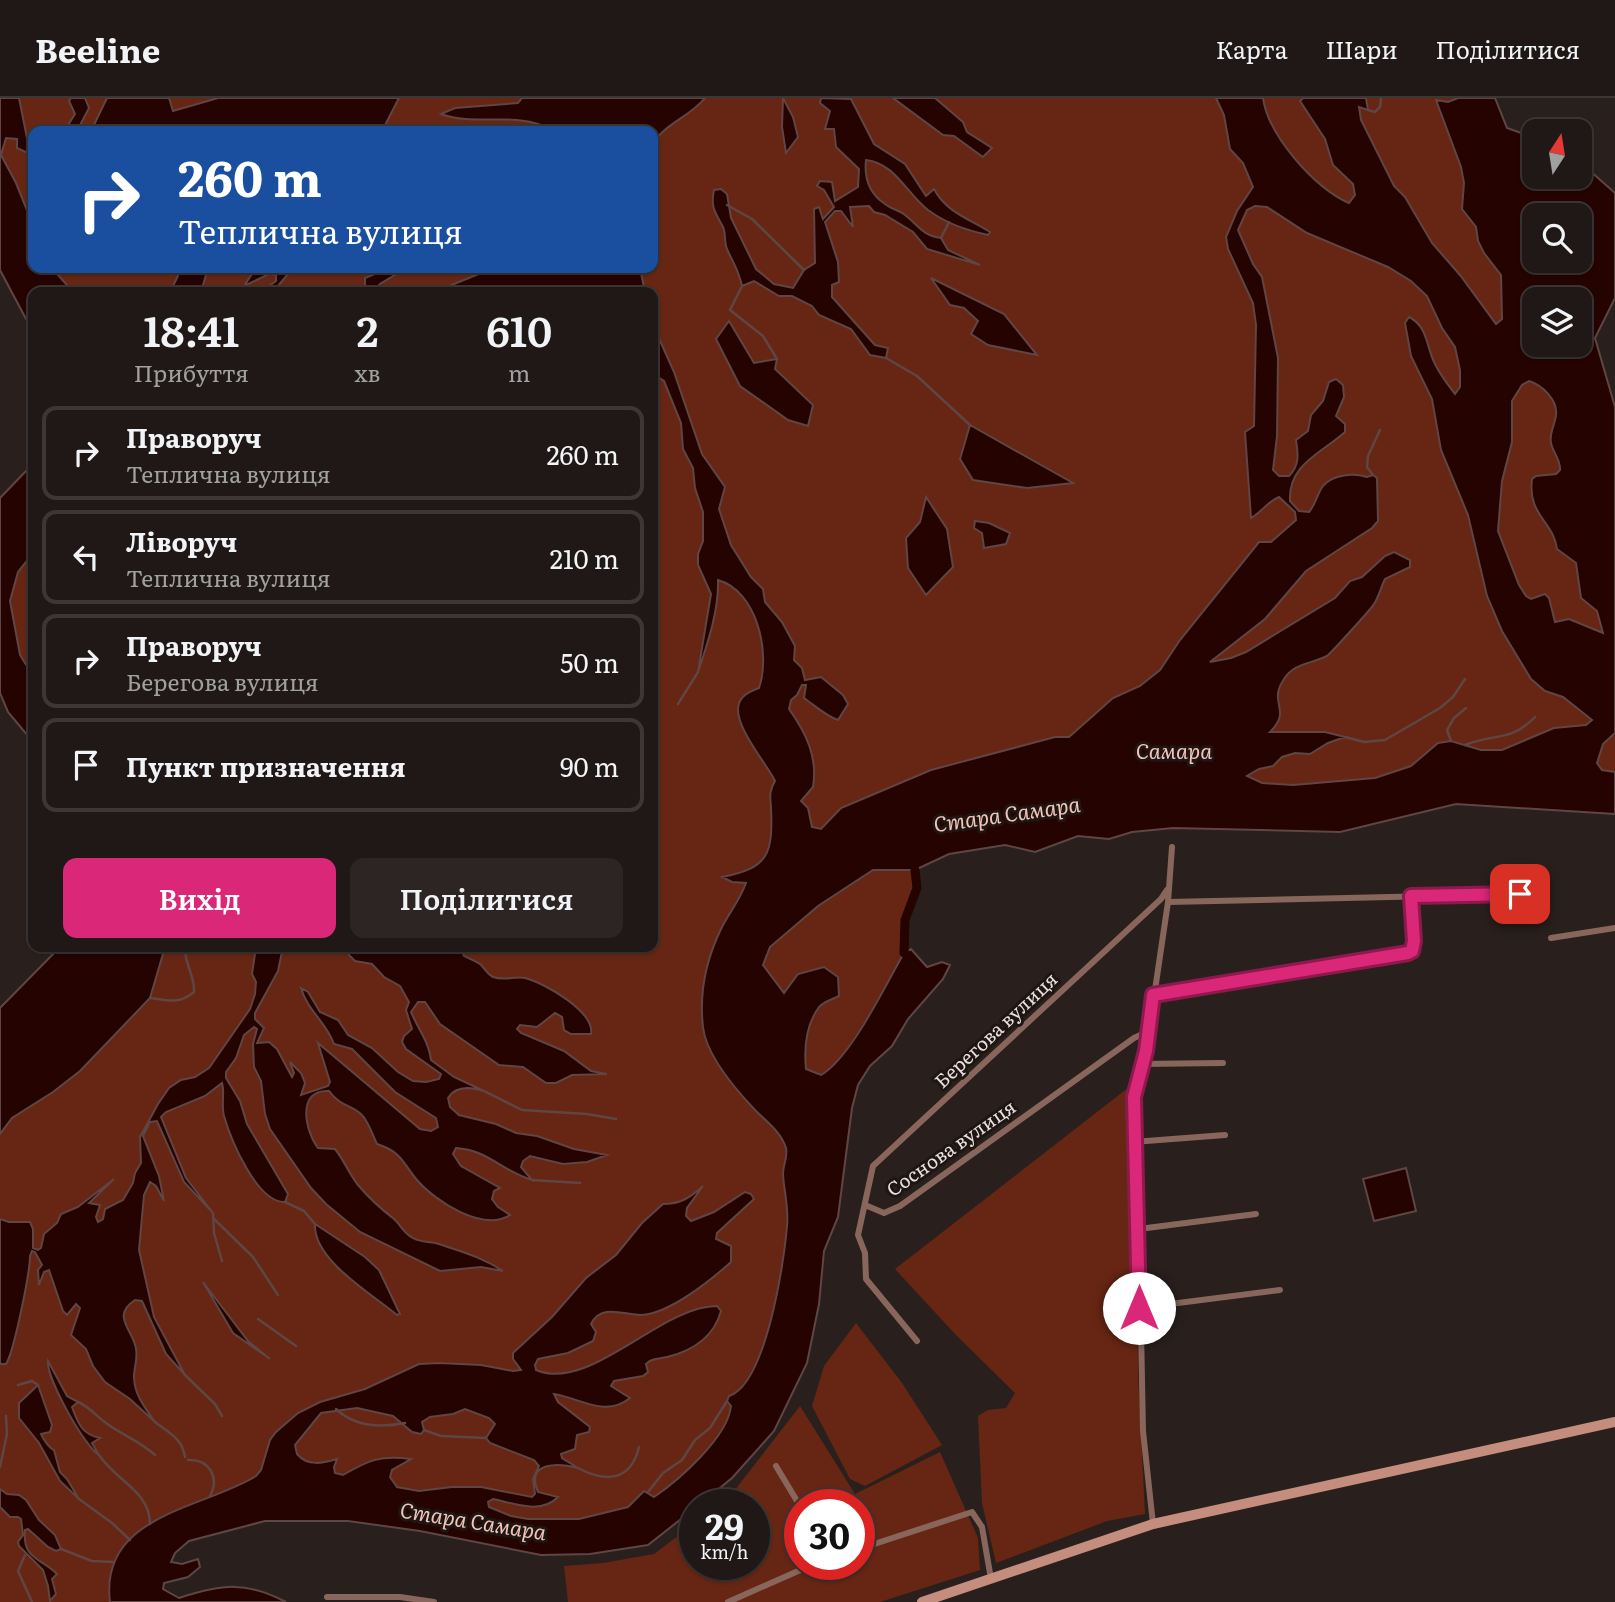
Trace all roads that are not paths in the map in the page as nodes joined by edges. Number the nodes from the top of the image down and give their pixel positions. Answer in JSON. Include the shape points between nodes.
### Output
{"nodes":[{"id":1,"x":1172,"y":847,"type":"dead end"},
{"id":2,"x":1168,"y":890,"type":"junction"},
{"id":3,"x":1520,"y":894,"type":"dead end"},
{"id":4,"x":1411,"y":896,"type":"junction"},
{"id":5,"x":1168,"y":902,"type":"junction"},
{"id":6,"x":1615,"y":928,"type":"edge"},
{"id":7,"x":1551,"y":938,"type":"dead end"},
{"id":8,"x":1153,"y":995,"type":"junction"},
{"id":9,"x":1147,"y":1032,"type":"junction"},
{"id":10,"x":1223,"y":1063,"type":"dead end"},
{"id":11,"x":1141,"y":1064,"type":"junction"},
{"id":12,"x":1225,"y":1135,"type":"dead end"},
{"id":13,"x":1133,"y":1142,"type":"junction"},
{"id":14,"x":865,"y":1205,"type":"junction"},
{"id":15,"x":1256,"y":1214,"type":"dead end"},
{"id":16,"x":1139,"y":1229,"type":"junction"},
{"id":17,"x":1280,"y":1290,"type":"dead end"},
{"id":18,"x":1139,"y":1308,"type":"junction"},
{"id":19,"x":917,"y":1341,"type":"dead end"},
{"id":20,"x":1615,"y":1422,"type":"edge"},
{"id":21,"x":776,"y":1466,"type":"dead end"},
{"id":22,"x":790,"y":1489,"type":"edge"},
{"id":23,"x":1153,"y":1524,"type":"junction"},
{"id":24,"x":875,"y":1544,"type":"edge"},
{"id":25,"x":784,"y":1577,"type":"edge"},
{"id":26,"x":991,"y":1579,"type":"junction"},
{"id":27,"x":327,"y":1597,"type":"dead end"},
{"id":28,"x":423,"y":1601,"type":"edge"},
{"id":29,"x":434,"y":1602,"type":"edge"},
{"id":30,"x":728,"y":1602,"type":"edge"},
{"id":31,"x":922,"y":1602,"type":"edge"}],
"edges":[{"from":1,"to":2,"type":"street"},
{"from":2,"to":5,"type":"street"},
{"from":2,"to":14,"type":"street","name":"Берегова вулиця","via":[[873,1166]]},
{"from":3,"to":4,"type":"street"},
{"from":4,"to":5,"type":"street"},
{"from":4,"to":8,"type":"street","via":[[1414,941],[1408,953]]},
{"from":5,"to":8,"type":"street"},
{"from":6,"to":7,"type":"street"},
{"from":8,"to":9,"type":"street"},
{"from":9,"to":11,"type":"street"},
{"from":9,"to":14,"type":"street","name":"Соснова вулиця","via":[[900,1206],[884,1213]]},
{"from":10,"to":11,"type":"street"},
{"from":11,"to":13,"type":"street","via":[[1134,1097]]},
{"from":12,"to":13,"type":"street"},
{"from":13,"to":16,"type":"street"},
{"from":14,"to":19,"type":"street","name":"Соснова вулиця","via":[[858,1235],[865,1253],[866,1279]]},
{"from":15,"to":16,"type":"street"},
{"from":16,"to":18,"type":"street"},
{"from":17,"to":18,"type":"street"},
{"from":18,"to":23,"type":"street","via":[[1144,1451]]},
{"from":20,"to":23,"type":"street"},
{"from":21,"to":22,"type":"street"},
{"from":23,"to":26,"type":"street"},
{"from":24,"to":26,"type":"street","via":[[972,1512],[982,1527]]},
{"from":25,"to":30,"type":"street"},
{"from":26,"to":31,"type":"street"},
{"from":27,"to":28,"type":"street"},
{"from":28,"to":29,"type":"street"}]}
